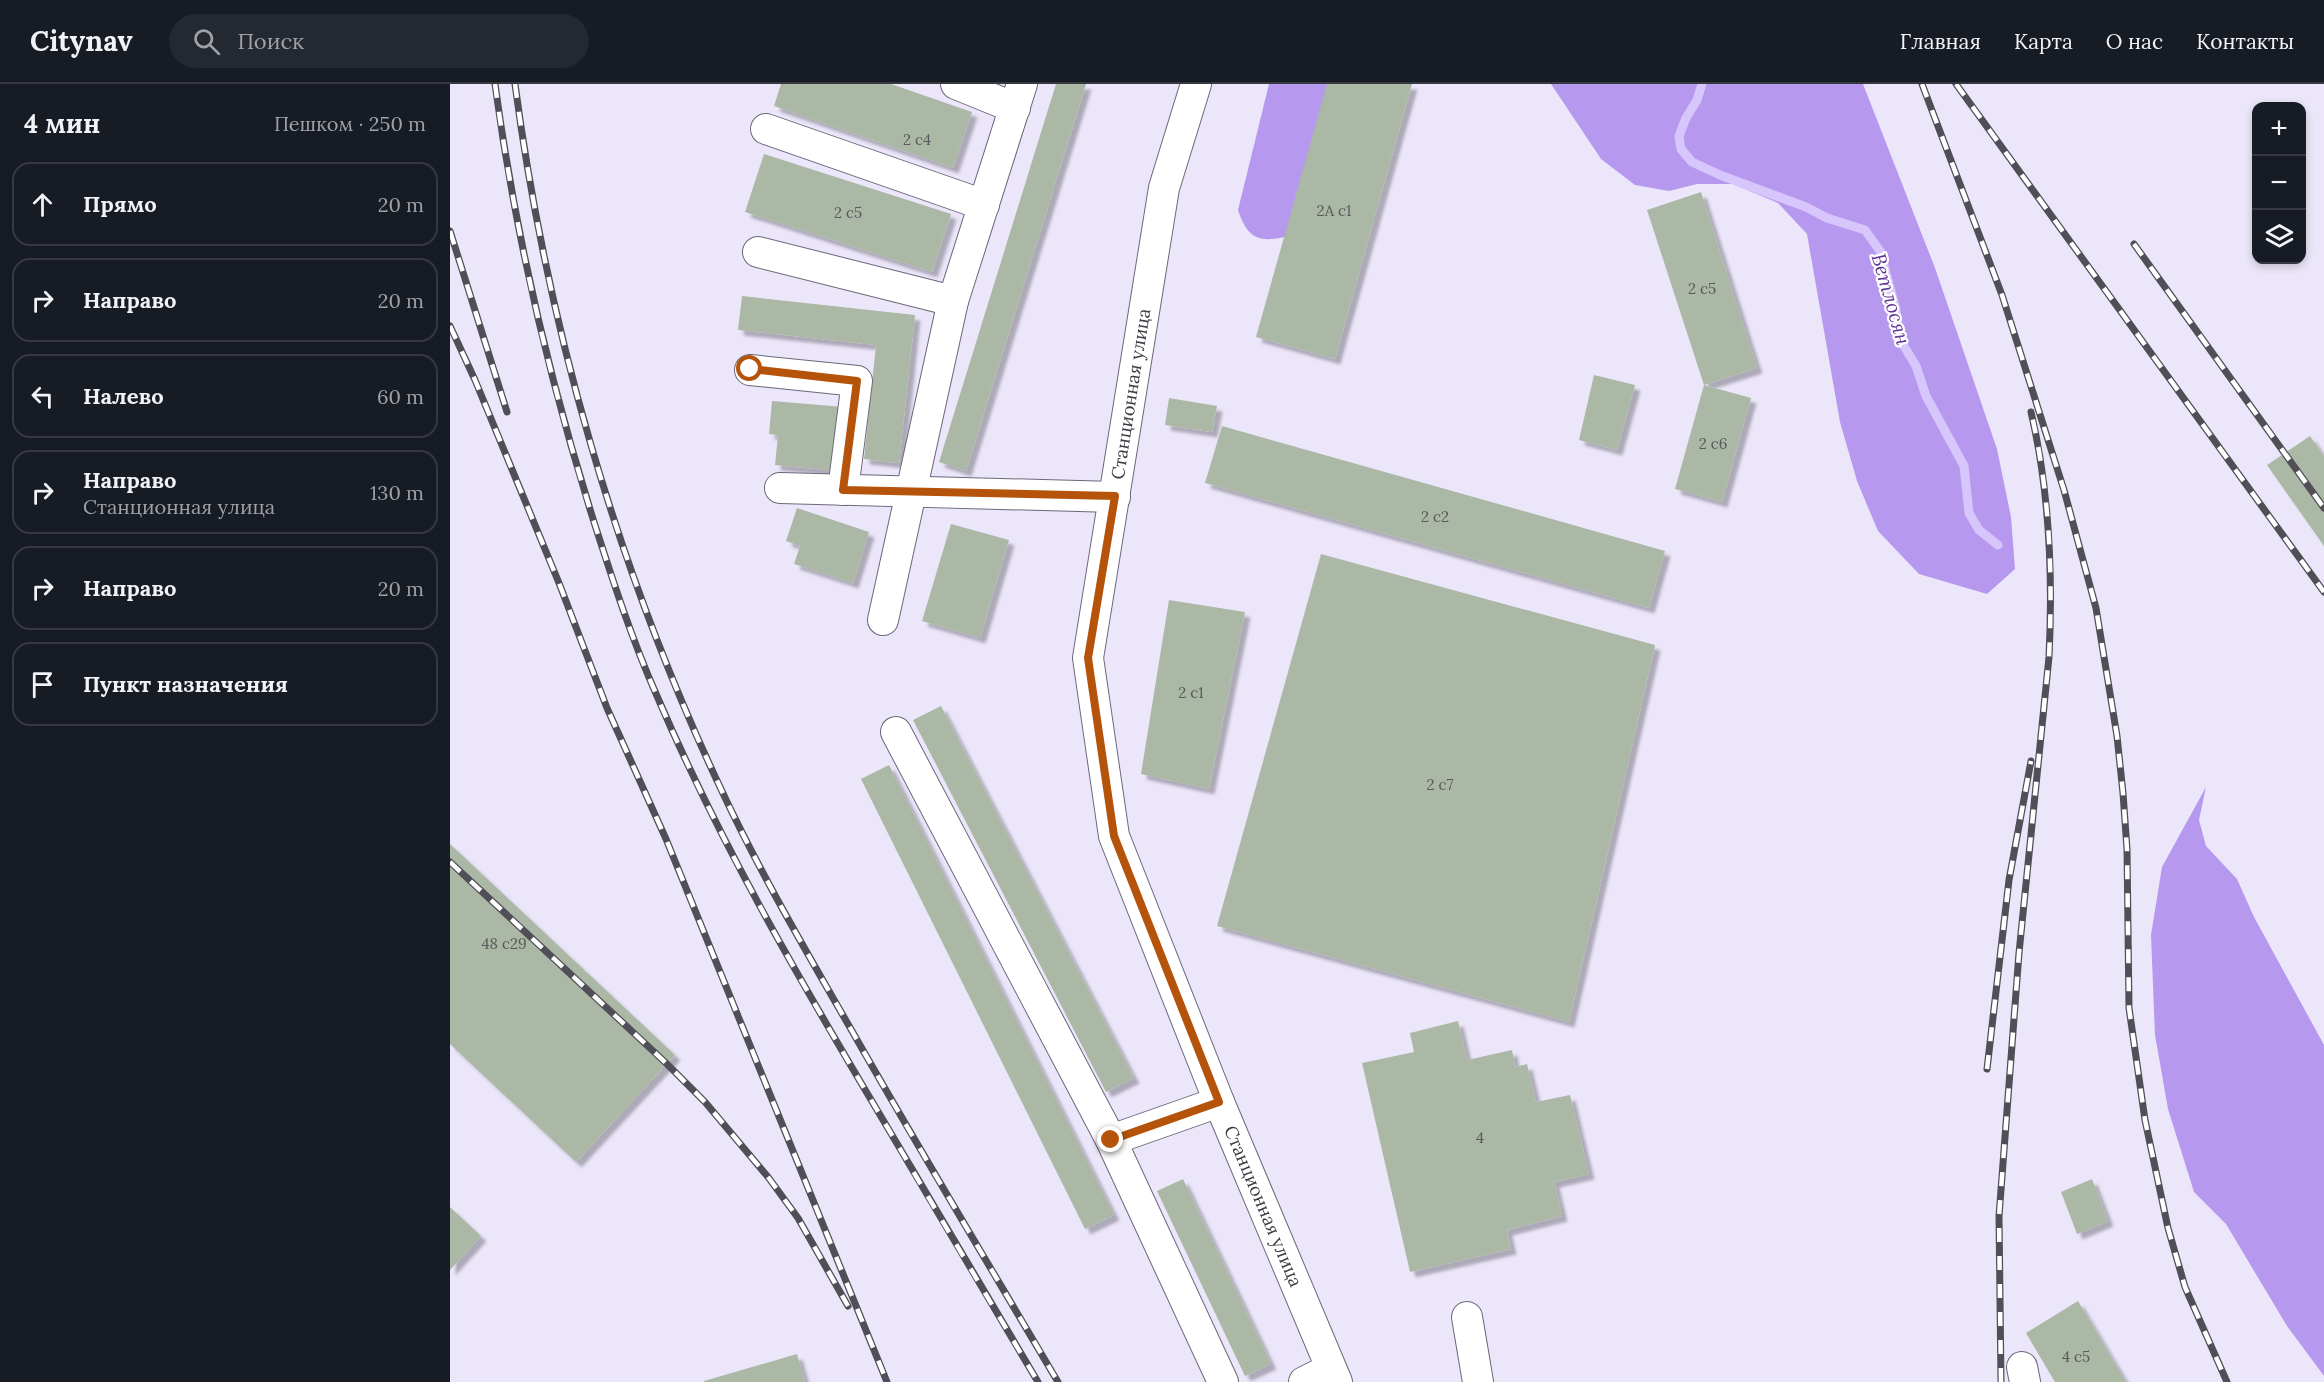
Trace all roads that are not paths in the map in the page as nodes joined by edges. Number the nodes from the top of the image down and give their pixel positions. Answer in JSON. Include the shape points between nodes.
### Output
{"nodes":[{"id":1,"x":956,"y":84,"type":"edge"},
{"id":2,"x":1196,"y":84,"type":"edge"},
{"id":3,"x":1018,"y":96,"type":"edge"},
{"id":4,"x":766,"y":129,"type":"dead end"},
{"id":5,"x":984,"y":205,"type":"junction"},
{"id":6,"x":758,"y":252,"type":"dead end"},
{"id":7,"x":953,"y":301,"type":"junction"},
{"id":8,"x":750,"y":369,"type":"dead end"},
{"id":9,"x":780,"y":488,"type":"dead end"},
{"id":10,"x":843,"y":490,"type":"junction"},
{"id":11,"x":911,"y":491,"type":"junction"},
{"id":12,"x":1115,"y":496,"type":"junction"},
{"id":13,"x":883,"y":620,"type":"dead end"},
{"id":14,"x":896,"y":732,"type":"dead end"},
{"id":15,"x":1219,"y":1102,"type":"junction"},
{"id":16,"x":1111,"y":1140,"type":"junction"},
{"id":17,"x":1467,"y":1317,"type":"dead end"},
{"id":18,"x":1334,"y":1376,"type":"edge"},
{"id":19,"x":1223,"y":1382,"type":"edge"},
{"id":20,"x":1304,"y":1382,"type":"edge"},
{"id":21,"x":1478,"y":1382,"type":"edge"}],
"edges":[{"from":1,"to":3,"type":"street"},
{"from":2,"to":12,"type":"street","name":"Станционная улица","via":[[1164,188]]},
{"from":3,"to":5,"type":"street"},
{"from":4,"to":5,"type":"street"},
{"from":5,"to":7,"type":"street"},
{"from":6,"to":7,"type":"street"},
{"from":7,"to":11,"type":"street"},
{"from":8,"to":10,"type":"street","via":[[857,381]]},
{"from":9,"to":10,"type":"street"},
{"from":10,"to":11,"type":"street"},
{"from":11,"to":12,"type":"street"},
{"from":11,"to":13,"type":"street"},
{"from":12,"to":15,"type":"street","name":"Станционная улица","via":[[1088,658],[1114,836]]},
{"from":14,"to":16,"type":"street"},
{"from":15,"to":16,"type":"street"},
{"from":15,"to":18,"type":"street","name":"Станционная улица"},
{"from":16,"to":19,"type":"street"},
{"from":17,"to":21,"type":"street"},
{"from":18,"to":20,"type":"street"}]}
